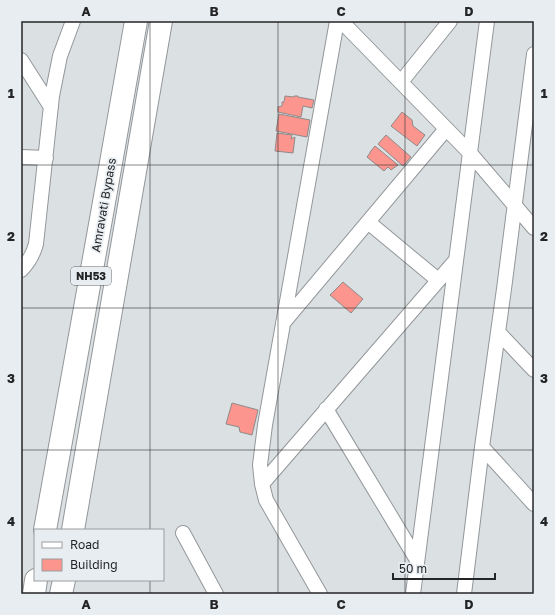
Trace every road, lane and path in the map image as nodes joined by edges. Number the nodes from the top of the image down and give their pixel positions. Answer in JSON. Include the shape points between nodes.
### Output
{"nodes":[{"id":1,"x":73,"y":21,"type":"edge"},
{"id":2,"x":136,"y":21,"type":"edge"},
{"id":3,"x":162,"y":21,"type":"edge"},
{"id":4,"x":337,"y":21,"type":"edge"},
{"id":5,"x":341,"y":21,"type":"edge"},
{"id":6,"x":450,"y":21,"type":"edge"},
{"id":7,"x":487,"y":21,"type":"edge"},
{"id":8,"x":534,"y":54,"type":"edge"},
{"id":9,"x":21,"y":60,"type":"edge"},
{"id":10,"x":532,"y":81,"type":"edge"},
{"id":11,"x":401,"y":82,"type":"junction"},
{"id":12,"x":51,"y":106,"type":"junction"},
{"id":13,"x":446,"y":129,"type":"junction"},
{"id":14,"x":470,"y":153,"type":"junction"},
{"id":15,"x":21,"y":157,"type":"edge"},
{"id":16,"x":46,"y":158,"type":"junction"},
{"id":17,"x":514,"y":206,"type":"junction"},
{"id":18,"x":368,"y":222,"type":"junction"},
{"id":19,"x":534,"y":228,"type":"edge"},
{"id":20,"x":456,"y":260,"type":"junction"},
{"id":21,"x":21,"y":270,"type":"edge"},
{"id":22,"x":438,"y":280,"type":"junction"},
{"id":23,"x":282,"y":324,"type":"junction"},
{"id":24,"x":498,"y":332,"type":"junction"},
{"id":25,"x":534,"y":370,"type":"edge"},
{"id":26,"x":326,"y":409,"type":"junction"},
{"id":27,"x":482,"y":447,"type":"junction"},
{"id":28,"x":262,"y":484,"type":"junction"},
{"id":29,"x":534,"y":504,"type":"edge"},
{"id":30,"x":46,"y":529,"type":"edge"},
{"id":31,"x":73,"y":529,"type":"edge"},
{"id":32,"x":183,"y":533,"type":"dead end"},
{"id":33,"x":417,"y":560,"type":"junction"},
{"id":34,"x":36,"y":581,"type":"edge"},
{"id":35,"x":64,"y":581,"type":"edge"},
{"id":36,"x":34,"y":594,"type":"edge"},
{"id":37,"x":61,"y":594,"type":"edge"},
{"id":38,"x":216,"y":594,"type":"edge"},
{"id":39,"x":320,"y":594,"type":"edge"},
{"id":40,"x":413,"y":594,"type":"edge"},
{"id":41,"x":464,"y":594,"type":"edge"}],
"edges":[{"from":1,"to":12,"type":"street","via":[[60,56]]},
{"from":2,"to":30,"type":"highway","name":"Amravati Bypass","number":"NH53"},
{"from":3,"to":31,"type":"highway","name":"Amravati Bypass","number":"NH53"},
{"from":4,"to":23,"type":"street"},
{"from":5,"to":11,"type":"street"},
{"from":6,"to":11,"type":"street"},
{"from":7,"to":14,"type":"street"},
{"from":8,"to":10,"type":"street"},
{"from":9,"to":12,"type":"street"},
{"from":10,"to":17,"type":"street"},
{"from":11,"to":13,"type":"street"},
{"from":12,"to":16,"type":"street"},
{"from":13,"to":14,"type":"street"},
{"from":13,"to":18,"type":"street"},
{"from":14,"to":17,"type":"street"},
{"from":14,"to":20,"type":"street"},
{"from":15,"to":16,"type":"street"},
{"from":16,"to":21,"type":"street","via":[[36,244],[31,259]]},
{"from":17,"to":19,"type":"street"},
{"from":17,"to":24,"type":"street"},
{"from":18,"to":22,"type":"street"},
{"from":18,"to":23,"type":"street"},
{"from":20,"to":22,"type":"street"},
{"from":20,"to":33,"type":"street"},
{"from":22,"to":26,"type":"street"},
{"from":23,"to":28,"type":"street","via":[[264,424],[260,465]]},
{"from":24,"to":25,"type":"street"},
{"from":24,"to":27,"type":"street"},
{"from":26,"to":28,"type":"street"},
{"from":26,"to":33,"type":"street"},
{"from":27,"to":29,"type":"street"},
{"from":27,"to":41,"type":"street"},
{"from":28,"to":39,"type":"street","via":[[266,500]]},
{"from":32,"to":38,"type":"street"},
{"from":33,"to":40,"type":"street"},
{"from":34,"to":36,"type":"highway"},
{"from":35,"to":37,"type":"highway"}]}
